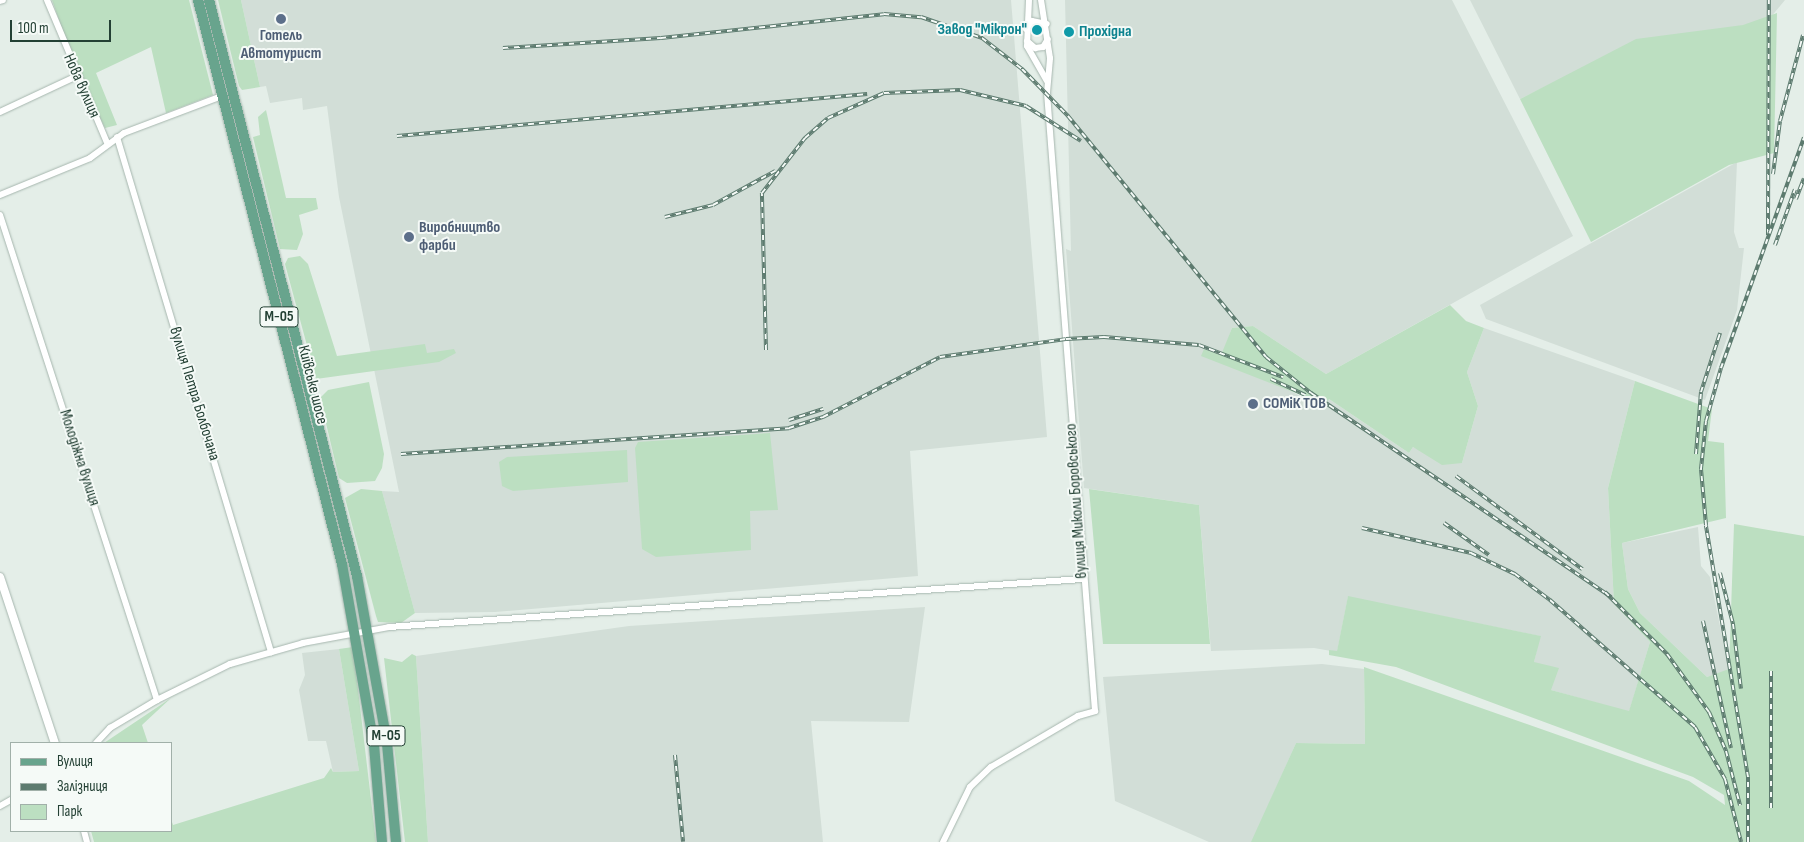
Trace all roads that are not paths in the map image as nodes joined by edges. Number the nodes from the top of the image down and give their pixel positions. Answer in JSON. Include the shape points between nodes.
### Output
{"nodes":[{"id":1,"x":47,"y":0,"type":"edge"},
{"id":2,"x":198,"y":0,"type":"edge"},
{"id":3,"x":209,"y":0,"type":"edge"},
{"id":4,"x":1029,"y":0,"type":"edge"},
{"id":5,"x":1041,"y":0,"type":"edge"},
{"id":6,"x":1046,"y":24,"type":"junction"},
{"id":7,"x":1026,"y":29,"type":"junction"},
{"id":8,"x":1048,"y":39,"type":"junction"},
{"id":9,"x":1027,"y":40,"type":"junction"},
{"id":10,"x":77,"y":76,"type":"junction"},
{"id":11,"x":1047,"y":81,"type":"junction"},
{"id":12,"x":222,"y":96,"type":"junction"},
{"id":13,"x":0,"y":112,"type":"edge"},
{"id":14,"x":118,"y":137,"type":"junction"},
{"id":15,"x":107,"y":143,"type":"junction"},
{"id":16,"x":0,"y":196,"type":"edge"},
{"id":17,"x":0,"y":215,"type":"edge"},
{"id":18,"x":0,"y":577,"type":"edge"},
{"id":19,"x":1082,"y":579,"type":"junction"},
{"id":20,"x":369,"y":632,"type":"junction"},
{"id":21,"x":356,"y":634,"type":"junction"},
{"id":22,"x":271,"y":652,"type":"junction"},
{"id":23,"x":157,"y":700,"type":"junction"},
{"id":24,"x":54,"y":742,"type":"edge"},
{"id":25,"x":97,"y":742,"type":"edge"},
{"id":26,"x":382,"y":842,"type":"edge"},
{"id":27,"x":396,"y":842,"type":"edge"},
{"id":28,"x":943,"y":842,"type":"edge"}],
"edges":[{"from":1,"to":10,"type":"street","name":"Нова вулиця"},
{"from":2,"to":12,"type":"main road","name":"Київське шосе","number":"М-05"},
{"from":3,"to":20,"type":"main road","number":"М-05"},
{"from":4,"to":7,"type":"street"},
{"from":5,"to":6,"type":"street","name":"вулиця Миколи Боровського"},
{"from":6,"to":7,"type":"street","via":[[1032,21]]},
{"from":6,"to":8,"type":"street","name":"вулиця Миколи Боровського"},
{"from":7,"to":9,"type":"street"},
{"from":8,"to":9,"type":"street","via":[[1043,47],[1035,48]]},
{"from":8,"to":11,"type":"street","name":"вулиця Миколи Боровського"},
{"from":9,"to":11,"type":"street","via":[[1030,57]]},
{"from":10,"to":13,"type":"street"},
{"from":10,"to":15,"type":"street","name":"Нова вулиця"},
{"from":11,"to":19,"type":"street","name":"вулиця Миколи Боровського"},
{"from":12,"to":14,"type":"street"},
{"from":12,"to":21,"type":"main road","name":"Київське шосе","number":"М-05","via":[[342,564]]},
{"from":14,"to":15,"type":"street"},
{"from":14,"to":22,"type":"street","name":"вулиця Петра Болбочана"},
{"from":15,"to":16,"type":"street","via":[[90,158]]},
{"from":17,"to":23,"type":"street","name":"Молодіжна вулиця"},
{"from":18,"to":24,"type":"street"},
{"from":19,"to":20,"type":"street","via":[[498,618]]},
{"from":19,"to":28,"type":"street","name":"вулиця Миколи Боровського","via":[[1095,711],[1078,716],[991,767],[970,787]]},
{"from":20,"to":21,"type":"street"},
{"from":20,"to":27,"type":"main road","number":"М-05","via":[[387,743]]},
{"from":21,"to":22,"type":"street"},
{"from":21,"to":26,"type":"main road","number":"М-05","via":[[374,745]]},
{"from":22,"to":23,"type":"street","via":[[230,664]]},
{"from":23,"to":25,"type":"street","via":[[110,728]]}]}
